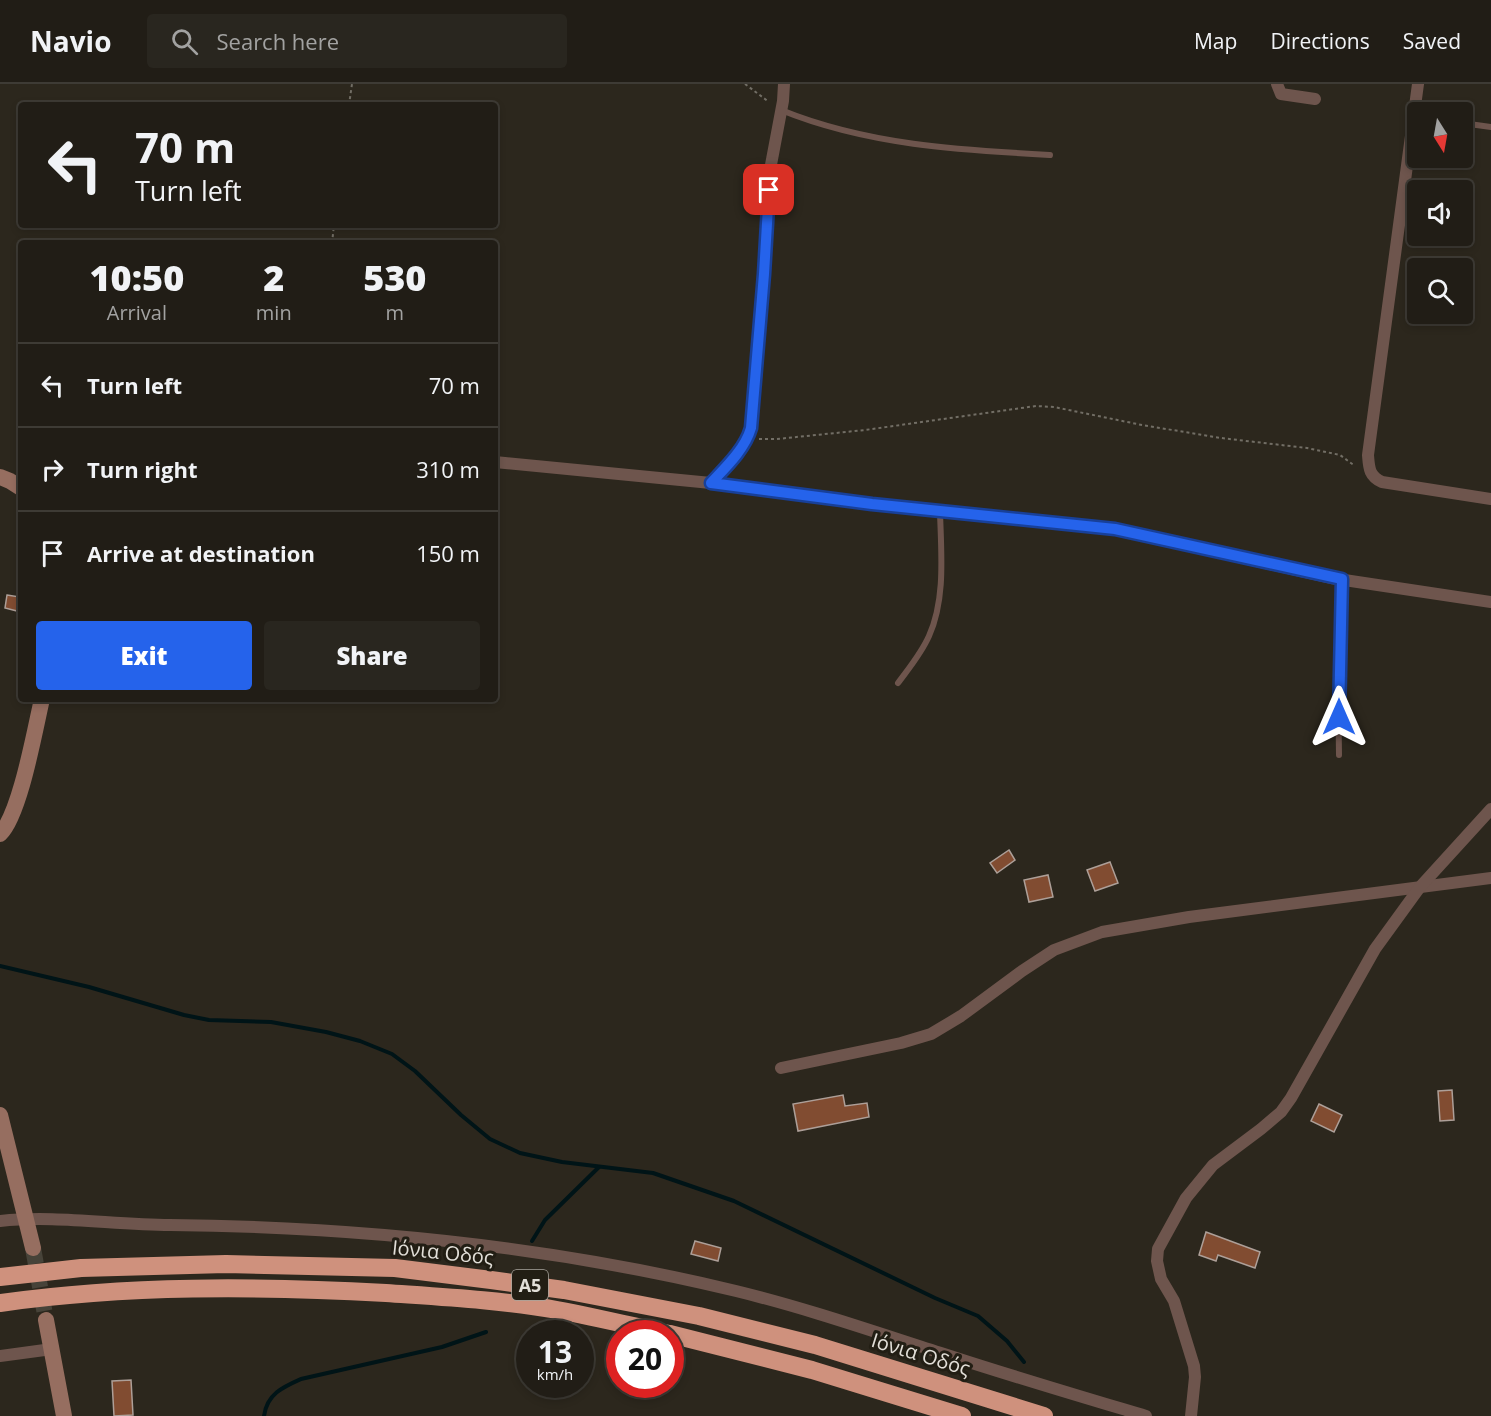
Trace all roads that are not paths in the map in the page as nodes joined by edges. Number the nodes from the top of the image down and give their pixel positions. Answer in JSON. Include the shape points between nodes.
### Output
{"nodes":[{"id":1,"x":784,"y":84,"type":"edge"},
{"id":2,"x":1277,"y":84,"type":"edge"},
{"id":3,"x":1418,"y":84,"type":"edge"},
{"id":4,"x":1315,"y":99,"type":"dead end"},
{"id":5,"x":1416,"y":102,"type":"edge"},
{"id":6,"x":781,"y":110,"type":"junction"},
{"id":7,"x":1473,"y":124,"type":"edge"},
{"id":8,"x":1491,"y":126,"type":"edge"},
{"id":9,"x":1050,"y":155,"type":"dead end"},
{"id":10,"x":1408,"y":168,"type":"edge"},
{"id":11,"x":498,"y":462,"type":"edge"},
{"id":12,"x":711,"y":483,"type":"junction"},
{"id":13,"x":1491,"y":499,"type":"edge"},
{"id":14,"x":940,"y":511,"type":"junction"},
{"id":15,"x":1342,"y":579,"type":"junction"},
{"id":16,"x":1491,"y":602,"type":"edge"},
{"id":17,"x":898,"y":683,"type":"dead end"},
{"id":18,"x":41,"y":702,"type":"edge"},
{"id":19,"x":1339,"y":755,"type":"dead end"},
{"id":20,"x":1491,"y":809,"type":"edge"},
{"id":21,"x":0,"y":834,"type":"edge"},
{"id":22,"x":1491,"y":878,"type":"edge"},
{"id":23,"x":1420,"y":887,"type":"junction"},
{"id":24,"x":781,"y":1068,"type":"dead end"},
{"id":25,"x":0,"y":1115,"type":"edge"},
{"id":26,"x":24,"y":1218,"type":"junction"},
{"id":27,"x":0,"y":1221,"type":"edge"},
{"id":28,"x":33,"y":1248,"type":"tunnel mouth"},
{"id":29,"x":0,"y":1277,"type":"edge"},
{"id":30,"x":0,"y":1303,"type":"edge"},
{"id":31,"x":46,"y":1320,"type":"tunnel mouth"},
{"id":32,"x":606,"y":1321,"type":"edge"},
{"id":33,"x":684,"y":1338,"type":"edge"},
{"id":34,"x":52,"y":1349,"type":"junction"},
{"id":35,"x":0,"y":1356,"type":"edge"},
{"id":36,"x":64,"y":1416,"type":"edge"},
{"id":37,"x":962,"y":1416,"type":"edge"},
{"id":38,"x":1044,"y":1416,"type":"edge"},
{"id":39,"x":1146,"y":1416,"type":"edge"},
{"id":40,"x":1191,"y":1416,"type":"edge"}],
"edges":[{"from":1,"to":6,"type":"street"},
{"from":2,"to":4,"type":"street","via":[[1281,94]]},
{"from":3,"to":5,"type":"street"},
{"from":6,"to":9,"type":"lane","via":[[896,142],[954,150]]},
{"from":6,"to":12,"type":"street","via":[[770,170],[752,421],[747,438]]},
{"from":7,"to":8,"type":"lane"},
{"from":10,"to":13,"type":"street","via":[[1368,455],[1371,473],[1382,482]]},
{"from":11,"to":12,"type":"street"},
{"from":12,"to":14,"type":"street"},
{"from":14,"to":15,"type":"street","via":[[1115,529]]},
{"from":14,"to":17,"type":"lane","via":[[942,564],[938,603],[929,635]]},
{"from":15,"to":16,"type":"street"},
{"from":15,"to":19,"type":"lane"},
{"from":18,"to":21,"type":"street","via":[[17,796]]},
{"from":20,"to":23,"type":"street"},
{"from":22,"to":23,"type":"street"},
{"from":23,"to":24,"type":"street","via":[[1102,932],[1054,950],[943,1029],[902,1043]]},
{"from":23,"to":40,"type":"street","via":[[1375,949],[1281,1112],[1213,1165],[1186,1198],[1158,1249],[1161,1279],[1174,1301],[1194,1366]]},
{"from":25,"to":26,"type":"street"},
{"from":26,"to":27,"type":"street"},
{"from":26,"to":28,"type":"street"},
{"from":26,"to":39,"type":"street","via":[[321,1229],[506,1247],[578,1259],[736,1291],[817,1313]]},
{"from":29,"to":38,"type":"highway","name":"Ιόνια Οδός","number":"Α5","via":[[81,1268],[226,1264],[395,1268],[491,1280],[699,1316],[815,1345]]},
{"from":30,"to":32,"type":"highway","number":"Α5","via":[[144,1290],[323,1290],[546,1309]]},
{"from":31,"to":34,"type":"street"},
{"from":33,"to":37,"type":"highway","number":"Α5","via":[[812,1370]]},
{"from":34,"to":35,"type":"street"},
{"from":34,"to":36,"type":"street"}]}
